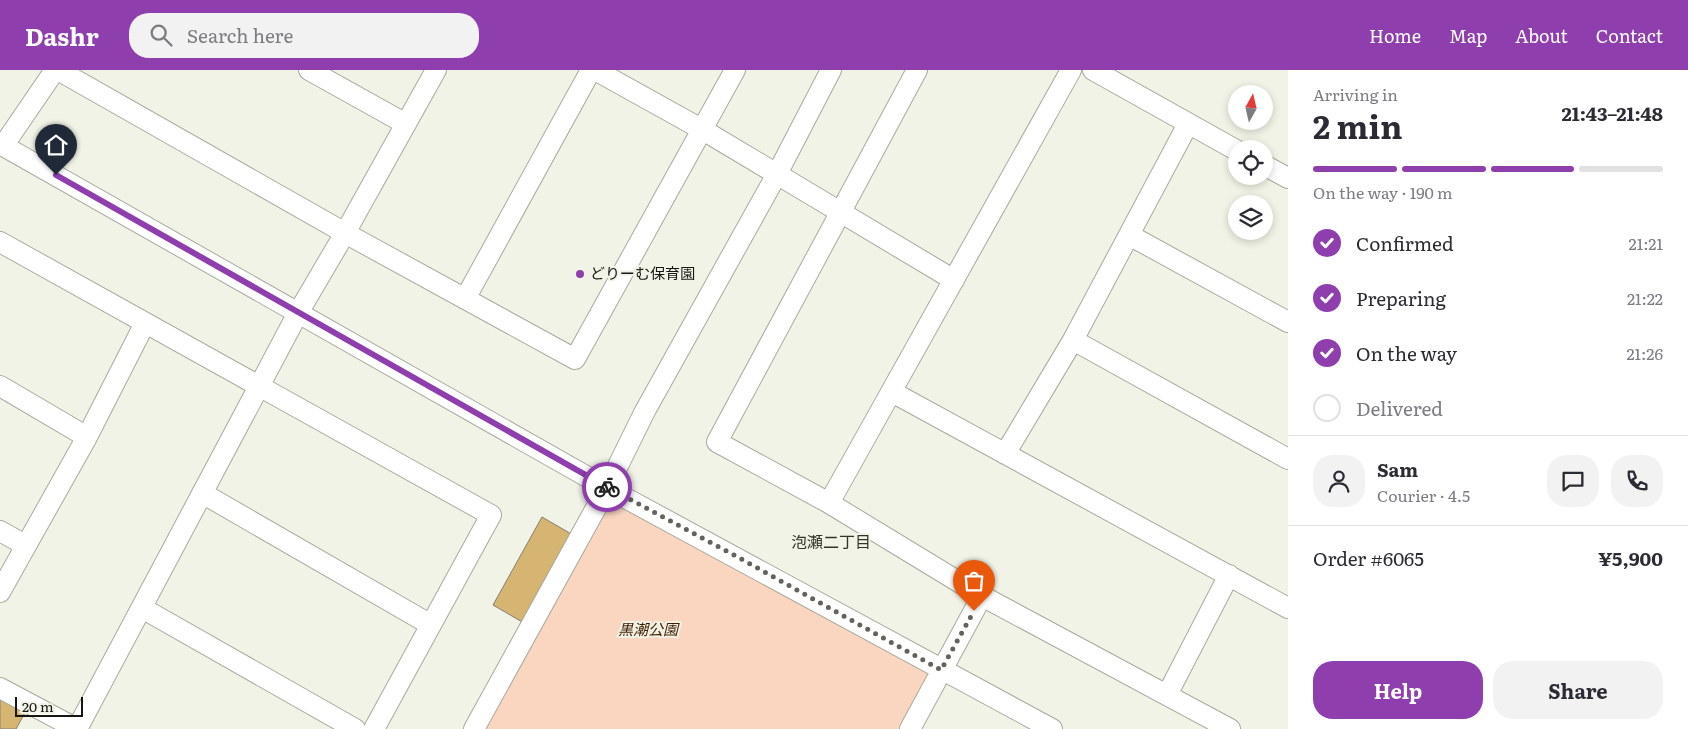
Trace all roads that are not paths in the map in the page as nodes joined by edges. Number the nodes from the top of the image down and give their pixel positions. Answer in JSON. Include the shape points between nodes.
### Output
{"nodes":[{"id":1,"x":56,"y":70,"type":"edge"},
{"id":2,"x":308,"y":70,"type":"edge"},
{"id":3,"x":436,"y":70,"type":"edge"},
{"id":4,"x":593,"y":70,"type":"edge"},
{"id":5,"x":735,"y":70,"type":"edge"},
{"id":6,"x":831,"y":70,"type":"edge"},
{"id":7,"x":918,"y":70,"type":"edge"},
{"id":8,"x":1071,"y":70,"type":"edge"},
{"id":9,"x":1092,"y":70,"type":"edge"},
{"id":10,"x":406,"y":124,"type":"junction"},
{"id":11,"x":1188,"y":124,"type":"junction"},
{"id":12,"x":703,"y":130,"type":"junction"},
{"id":13,"x":2,"y":145,"type":"edge"},
{"id":14,"x":1228,"y":146,"type":"edge"},
{"id":15,"x":1273,"y":170,"type":"edge"},
{"id":16,"x":777,"y":174,"type":"junction"},
{"id":17,"x":1288,"y":178,"type":"edge"},
{"id":18,"x":840,"y":211,"type":"junction"},
{"id":19,"x":345,"y":233,"type":"junction"},
{"id":20,"x":1129,"y":236,"type":"junction"},
{"id":21,"x":0,"y":242,"type":"edge"},
{"id":22,"x":954,"y":280,"type":"junction"},
{"id":23,"x":464,"y":299,"type":"junction"},
{"id":24,"x":298,"y":313,"type":"junction"},
{"id":25,"x":144,"y":322,"type":"junction"},
{"id":26,"x":1288,"y":322,"type":"edge"},
{"id":27,"x":1073,"y":340,"type":"junction"},
{"id":28,"x":260,"y":385,"type":"junction"},
{"id":29,"x":0,"y":386,"type":"edge"},
{"id":30,"x":892,"y":392,"type":"junction"},
{"id":31,"x":87,"y":437,"type":"junction"},
{"id":32,"x":1005,"y":454,"type":"junction"},
{"id":33,"x":1288,"y":459,"type":"edge"},
{"id":34,"x":607,"y":488,"type":"junction"},
{"id":35,"x":202,"y":493,"type":"junction"},
{"id":36,"x":829,"y":504,"type":"junction"},
{"id":37,"x":0,"y":531,"type":"edge"},
{"id":38,"x":25,"y":545,"type":"junction"},
{"id":39,"x":1229,"y":575,"type":"junction"},
{"id":40,"x":0,"y":592,"type":"edge"},
{"id":41,"x":982,"y":596,"type":"junction"},
{"id":42,"x":142,"y":608,"type":"junction"},
{"id":43,"x":1288,"y":608,"type":"edge"},
{"id":44,"x":430,"y":625,"type":"junction"},
{"id":45,"x":941,"y":670,"type":"junction"},
{"id":46,"x":0,"y":688,"type":"edge"},
{"id":47,"x":1167,"y":695,"type":"junction"},
{"id":48,"x":77,"y":729,"type":"edge"},
{"id":49,"x":355,"y":729,"type":"edge"},
{"id":50,"x":374,"y":729,"type":"edge"},
{"id":51,"x":474,"y":729,"type":"edge"},
{"id":52,"x":910,"y":729,"type":"edge"},
{"id":53,"x":1052,"y":729,"type":"edge"},
{"id":54,"x":1230,"y":729,"type":"edge"}],
"edges":[{"from":1,"to":13,"type":"street"},
{"from":1,"to":19,"type":"street"},
{"from":2,"to":10,"type":"street"},
{"from":3,"to":10,"type":"street"},
{"from":4,"to":12,"type":"street"},
{"from":4,"to":23,"type":"street"},
{"from":5,"to":12,"type":"street"},
{"from":6,"to":16,"type":"street"},
{"from":7,"to":18,"type":"street"},
{"from":8,"to":22,"type":"street"},
{"from":9,"to":11,"type":"street"},
{"from":10,"to":19,"type":"street"},
{"from":11,"to":14,"type":"street"},
{"from":11,"to":20,"type":"street"},
{"from":12,"to":16,"type":"street"},
{"from":12,"to":23,"type":"street","via":[[575,359]]},
{"from":13,"to":24,"type":"street"},
{"from":15,"to":17,"type":"street"},
{"from":16,"to":18,"type":"street"},
{"from":16,"to":34,"type":"street","via":[[644,411]]},
{"from":18,"to":22,"type":"street"},
{"from":18,"to":36,"type":"street","via":[[717,442]]},
{"from":19,"to":23,"type":"street"},
{"from":19,"to":24,"type":"street"},
{"from":20,"to":26,"type":"street"},
{"from":20,"to":27,"type":"street"},
{"from":21,"to":25,"type":"street"},
{"from":22,"to":30,"type":"street"},
{"from":24,"to":28,"type":"street"},
{"from":24,"to":34,"type":"street"},
{"from":25,"to":28,"type":"street"},
{"from":25,"to":31,"type":"street"},
{"from":27,"to":32,"type":"street"},
{"from":27,"to":33,"type":"street"},
{"from":28,"to":35,"type":"street"},
{"from":28,"to":44,"type":"street","via":[[491,514]]},
{"from":29,"to":31,"type":"street"},
{"from":30,"to":32,"type":"street"},
{"from":30,"to":36,"type":"street"},
{"from":31,"to":38,"type":"street"},
{"from":32,"to":39,"type":"street"},
{"from":34,"to":45,"type":"street"},
{"from":34,"to":51,"type":"street"},
{"from":35,"to":42,"type":"street"},
{"from":35,"to":44,"type":"street"},
{"from":36,"to":41,"type":"street"},
{"from":37,"to":38,"type":"street"},
{"from":38,"to":40,"type":"street"},
{"from":39,"to":43,"type":"street"},
{"from":39,"to":47,"type":"street"},
{"from":41,"to":45,"type":"street"},
{"from":41,"to":47,"type":"street"},
{"from":42,"to":48,"type":"street"},
{"from":42,"to":49,"type":"street"},
{"from":44,"to":50,"type":"street"},
{"from":45,"to":52,"type":"street"},
{"from":45,"to":53,"type":"street"},
{"from":46,"to":48,"type":"street"},
{"from":47,"to":54,"type":"street"}]}
